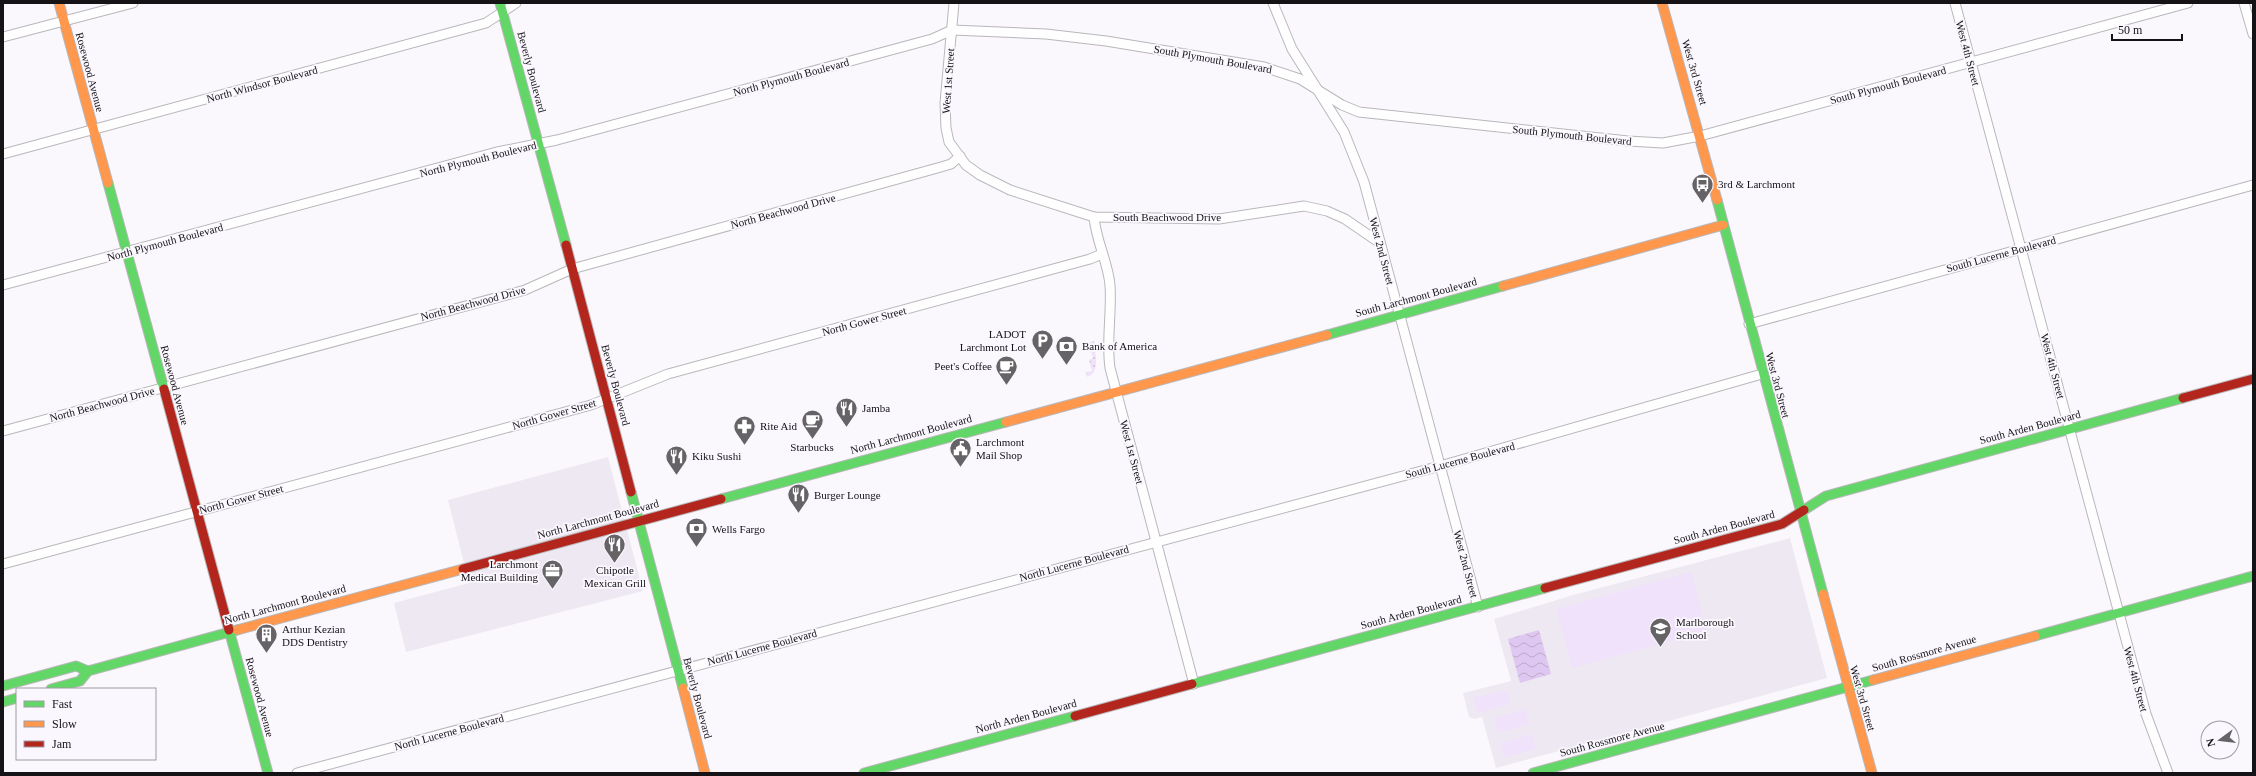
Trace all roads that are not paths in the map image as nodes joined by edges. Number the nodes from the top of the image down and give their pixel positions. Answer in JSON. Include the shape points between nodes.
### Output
{"nodes":[{"id":1,"x":59,"y":3,"type":"edge"},
{"id":2,"x":132,"y":3,"type":"edge"},
{"id":3,"x":500,"y":3,"type":"edge"},
{"id":4,"x":516,"y":3,"type":"edge"},
{"id":5,"x":954,"y":3,"type":"edge"},
{"id":6,"x":1273,"y":3,"type":"edge"},
{"id":7,"x":1662,"y":3,"type":"edge"},
{"id":8,"x":1955,"y":3,"type":"edge"},
{"id":9,"x":2188,"y":3,"type":"edge"},
{"id":10,"x":2244,"y":3,"type":"edge"},
{"id":11,"x":503,"y":13,"type":"junction"},
{"id":12,"x":64,"y":21,"type":"junction"},
{"id":13,"x":952,"y":30,"type":"junction"},
{"id":14,"x":2253,"y":34,"type":"edge"},
{"id":15,"x":3,"y":37,"type":"edge"},
{"id":16,"x":1971,"y":62,"type":"junction"},
{"id":17,"x":1320,"y":92,"type":"junction"},
{"id":18,"x":94,"y":130,"type":"junction"},
{"id":19,"x":1700,"y":136,"type":"junction"},
{"id":20,"x":539,"y":144,"type":"junction"},
{"id":21,"x":3,"y":154,"type":"edge"},
{"id":22,"x":960,"y":156,"type":"junction"},
{"id":23,"x":2253,"y":186,"type":"edge"},
{"id":24,"x":1094,"y":217,"type":"junction"},
{"id":25,"x":1723,"y":225,"type":"junction"},
{"id":26,"x":1380,"y":243,"type":"junction"},
{"id":27,"x":2021,"y":248,"type":"junction"},
{"id":28,"x":127,"y":252,"type":"junction"},
{"id":29,"x":1102,"y":254,"type":"junction"},
{"id":30,"x":572,"y":268,"type":"junction"},
{"id":31,"x":3,"y":285,"type":"edge"},
{"id":32,"x":1400,"y":314,"type":"junction"},
{"id":33,"x":1749,"y":324,"type":"junction"},
{"id":34,"x":1762,"y":374,"type":"junction"},
{"id":35,"x":2253,"y":379,"type":"edge"},
{"id":36,"x":163,"y":388,"type":"junction"},
{"id":37,"x":1115,"y":392,"type":"junction"},
{"id":38,"x":607,"y":399,"type":"junction"},
{"id":39,"x":2070,"y":429,"type":"junction"},
{"id":40,"x":3,"y":431,"type":"edge"},
{"id":41,"x":1440,"y":466,"type":"junction"},
{"id":42,"x":197,"y":511,"type":"junction"},
{"id":43,"x":1800,"y":512,"type":"junction"},
{"id":44,"x":639,"y":521,"type":"junction"},
{"id":45,"x":1156,"y":541,"type":"junction"},
{"id":46,"x":3,"y":564,"type":"edge"},
{"id":47,"x":2253,"y":576,"type":"edge"},
{"id":48,"x":1478,"y":607,"type":"junction"},
{"id":49,"x":2119,"y":612,"type":"junction"},
{"id":50,"x":230,"y":632,"type":"junction"},
{"id":51,"x":678,"y":670,"type":"junction"},
{"id":52,"x":88,"y":671,"type":"junction"},
{"id":53,"x":1194,"y":684,"type":"junction"},
{"id":54,"x":3,"y":686,"type":"edge"},
{"id":55,"x":1847,"y":687,"type":"junction"},
{"id":56,"x":55,"y":688,"type":"edge"},
{"id":57,"x":16,"y":698,"type":"edge"},
{"id":58,"x":3,"y":702,"type":"edge"},
{"id":59,"x":268,"y":773,"type":"edge"},
{"id":60,"x":297,"y":773,"type":"edge"},
{"id":61,"x":705,"y":773,"type":"edge"},
{"id":62,"x":864,"y":773,"type":"edge"},
{"id":63,"x":1533,"y":773,"type":"edge"},
{"id":64,"x":1872,"y":773,"type":"edge"},
{"id":65,"x":2168,"y":773,"type":"edge"}],
"edges":[{"from":1,"to":12,"type":"street","name":"Rosewood Avenue"},
{"from":2,"to":12,"type":"street"},
{"from":3,"to":11,"type":"street","name":"Beverly Boulevard"},
{"from":4,"to":11,"type":"street","name":"North Windsor Boulevard"},
{"from":5,"to":13,"type":"street","name":"West 1st Street"},
{"from":6,"to":17,"type":"street","name":"West 2nd Street","via":[[1292,49]]},
{"from":7,"to":19,"type":"street","name":"West 3rd Street"},
{"from":8,"to":16,"type":"street","name":"West 4th Street"},
{"from":9,"to":16,"type":"street","name":"South Plymouth Boulevard"},
{"from":10,"to":14,"type":"street"},
{"from":11,"to":18,"type":"street","name":"North Windsor Boulevard","via":[[486,23]]},
{"from":11,"to":20,"type":"street","name":"Beverly Boulevard"},
{"from":12,"to":15,"type":"street"},
{"from":12,"to":18,"type":"street","name":"Rosewood Avenue"},
{"from":13,"to":17,"type":"street","name":"South Plymouth Boulevard","via":[[1046,34],[1264,67],[1300,79]]},
{"from":13,"to":20,"type":"street","name":"North Plymouth Boulevard","via":[[932,39]]},
{"from":13,"to":22,"type":"street","name":"West 1st Street","via":[[945,103],[946,128],[950,142]]},
{"from":16,"to":19,"type":"street","name":"South Plymouth Boulevard"},
{"from":16,"to":27,"type":"street","name":"West 4th Street"},
{"from":17,"to":19,"type":"street","name":"South Plymouth Boulevard","via":[[1359,112],[1628,141],[1663,143]]},
{"from":17,"to":26,"type":"street","name":"West 2nd Street","via":[[1344,132],[1364,182]]},
{"from":18,"to":21,"type":"street","name":"North Windsor Boulevard"},
{"from":18,"to":28,"type":"street","name":"Rosewood Avenue"},
{"from":19,"to":25,"type":"street","name":"West 3rd Street"},
{"from":20,"to":28,"type":"street","name":"North Plymouth Boulevard","via":[[497,152]]},
{"from":20,"to":30,"type":"street","name":"Beverly Boulevard"},
{"from":22,"to":24,"type":"street","name":"South Beachwood Drive","via":[[966,165],[980,175],[1005,188]]},
{"from":22,"to":30,"type":"street","name":"North Beachwood Drive","via":[[951,164],[941,167]]},
{"from":23,"to":27,"type":"street","name":"South Lucerne Boulevard"},
{"from":24,"to":26,"type":"street","name":"South Beachwood Drive","via":[[1219,219],[1304,206],[1327,211],[1345,219]]},
{"from":24,"to":29,"type":"street","name":"West 1st Street"},
{"from":25,"to":32,"type":"street","name":"South Larchmont Boulevard"},
{"from":25,"to":33,"type":"street","name":"West 3rd Street"},
{"from":26,"to":32,"type":"street","name":"West 2nd Street"},
{"from":27,"to":33,"type":"street","name":"South Lucerne Boulevard"},
{"from":27,"to":39,"type":"street","name":"West 4th Street"},
{"from":28,"to":31,"type":"street","name":"North Plymouth Boulevard"},
{"from":28,"to":36,"type":"street","name":"Rosewood Avenue"},
{"from":29,"to":37,"type":"street","name":"West 1st Street","via":[[1110,283],[1108,356]]},
{"from":29,"to":38,"type":"street","name":"North Gower Street","via":[[668,374]]},
{"from":30,"to":36,"type":"street","name":"North Beachwood Drive","via":[[525,290]]},
{"from":30,"to":38,"type":"street","name":"Beverly Boulevard"},
{"from":32,"to":37,"type":"street","name":"South Larchmont Boulevard"},
{"from":32,"to":41,"type":"street","name":"West 2nd Street"},
{"from":33,"to":34,"type":"street","name":"West 3rd Street"},
{"from":34,"to":41,"type":"street","name":"South Lucerne Boulevard"},
{"from":34,"to":43,"type":"street","name":"West 3rd Street"},
{"from":35,"to":39,"type":"street","name":"South Arden Boulevard"},
{"from":36,"to":40,"type":"street","name":"North Beachwood Drive"},
{"from":36,"to":42,"type":"street","name":"Rosewood Avenue"},
{"from":37,"to":44,"type":"street","name":"North Larchmont Boulevard"},
{"from":37,"to":45,"type":"street","name":"West 1st Street"},
{"from":38,"to":42,"type":"street","name":"North Gower Street"},
{"from":38,"to":44,"type":"street","name":"Beverly Boulevard"},
{"from":39,"to":43,"type":"street","name":"South Arden Boulevard","via":[[1826,496]]},
{"from":39,"to":49,"type":"street","name":"West 4th Street"},
{"from":41,"to":45,"type":"street","name":"South Lucerne Boulevard"},
{"from":41,"to":48,"type":"street","name":"West 2nd Street"},
{"from":42,"to":46,"type":"street","name":"North Gower Street"},
{"from":42,"to":50,"type":"street","name":"Rosewood Avenue"},
{"from":43,"to":48,"type":"street","name":"South Arden Boulevard","via":[[1782,524]]},
{"from":43,"to":55,"type":"street","name":"West 3rd Street"},
{"from":44,"to":50,"type":"street","name":"North Larchmont Boulevard"},
{"from":44,"to":51,"type":"street","name":"Beverly Boulevard"},
{"from":45,"to":51,"type":"street","name":"North Lucerne Boulevard"},
{"from":45,"to":53,"type":"street","name":"West 1st Street"},
{"from":47,"to":49,"type":"street","name":"South Rossmore Avenue"},
{"from":48,"to":53,"type":"street","name":"South Arden Boulevard"},
{"from":49,"to":55,"type":"street","name":"South Rossmore Avenue"},
{"from":49,"to":65,"type":"street","name":"West 4th Street","via":[[2146,714]]},
{"from":50,"to":52,"type":"street","name":"North Larchmont Boulevard"},
{"from":50,"to":59,"type":"street","name":"Rosewood Avenue"},
{"from":51,"to":60,"type":"street","name":"North Lucerne Boulevard"},
{"from":51,"to":61,"type":"street","name":"Beverly Boulevard"},
{"from":52,"to":54,"type":"street","name":"North Larchmont Boulevard","via":[[76,666]]},
{"from":52,"to":56,"type":"street","name":"North Larchmont Boulevard","via":[[80,681]]},
{"from":53,"to":62,"type":"street","name":"North Arden Boulevard"},
{"from":55,"to":63,"type":"street","name":"South Rossmore Avenue"},
{"from":55,"to":64,"type":"street","name":"West 3rd Street"},
{"from":57,"to":58,"type":"street"}]}
